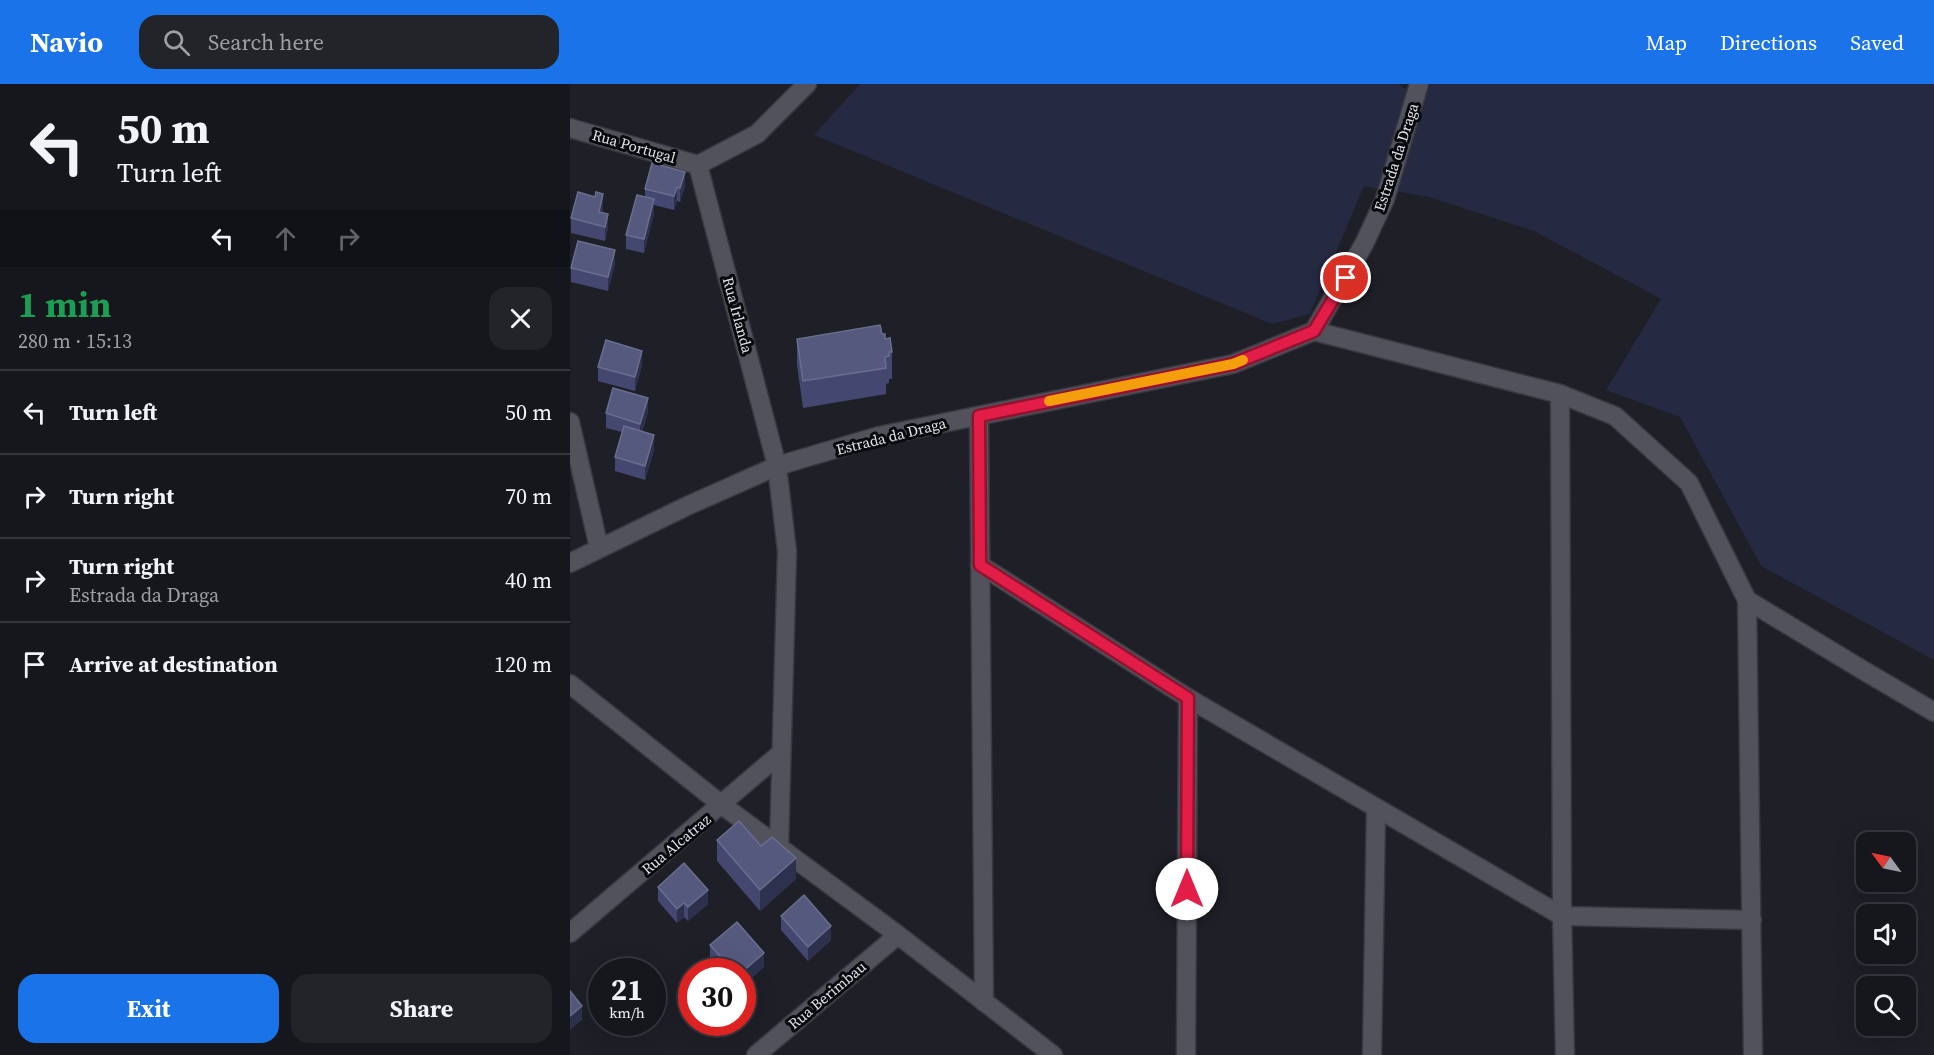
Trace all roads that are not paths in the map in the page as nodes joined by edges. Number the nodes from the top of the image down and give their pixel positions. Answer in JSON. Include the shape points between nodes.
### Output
{"nodes":[{"id":1,"x":807,"y":84,"type":"edge"},
{"id":2,"x":1419,"y":84,"type":"edge"},
{"id":3,"x":570,"y":128,"type":"edge"},
{"id":4,"x":698,"y":165,"type":"junction"},
{"id":5,"x":1314,"y":331,"type":"junction"},
{"id":6,"x":1560,"y":394,"type":"junction"},
{"id":7,"x":979,"y":416,"type":"junction"},
{"id":8,"x":570,"y":422,"type":"edge"},
{"id":9,"x":777,"y":466,"type":"junction"},
{"id":10,"x":599,"y":548,"type":"junction"},
{"id":11,"x":570,"y":563,"type":"edge"},
{"id":12,"x":980,"y":565,"type":"junction"},
{"id":13,"x":1747,"y":600,"type":"junction"},
{"id":14,"x":570,"y":684,"type":"edge"},
{"id":15,"x":1188,"y":698,"type":"junction"},
{"id":16,"x":1934,"y":712,"type":"edge"},
{"id":17,"x":781,"y":753,"type":"junction"},
{"id":18,"x":722,"y":806,"type":"junction"},
{"id":19,"x":1376,"y":809,"type":"junction"},
{"id":20,"x":779,"y":847,"type":"junction"},
{"id":21,"x":1562,"y":916,"type":"junction"},
{"id":22,"x":1752,"y":920,"type":"junction"},
{"id":23,"x":570,"y":933,"type":"edge"},
{"id":24,"x":898,"y":935,"type":"junction"},
{"id":25,"x":984,"y":1002,"type":"junction"},
{"id":26,"x":1049,"y":1054,"type":"edge"},
{"id":27,"x":756,"y":1055,"type":"edge"},
{"id":28,"x":1186,"y":1055,"type":"edge"},
{"id":29,"x":1372,"y":1055,"type":"edge"},
{"id":30,"x":1565,"y":1055,"type":"edge"},
{"id":31,"x":1753,"y":1055,"type":"edge"}],
"edges":[{"from":1,"to":4,"type":"street","via":[[758,134]]},
{"from":2,"to":5,"type":"street","name":"Estrada da Draga","via":[[1385,199]]},
{"from":3,"to":4,"type":"street","name":"Rua Portugal"},
{"from":4,"to":9,"type":"street","name":"Rua Irlanda"},
{"from":5,"to":6,"type":"street"},
{"from":5,"to":7,"type":"street","name":"Estrada da Draga","via":[[1233,364]]},
{"from":6,"to":13,"type":"street","via":[[1615,416],[1689,483]]},
{"from":6,"to":21,"type":"street"},
{"from":7,"to":9,"type":"street","name":"Estrada da Draga","via":[[879,436]]},
{"from":7,"to":12,"type":"street"},
{"from":8,"to":10,"type":"street"},
{"from":9,"to":10,"type":"street","name":"Estrada da Draga"},
{"from":9,"to":17,"type":"street","name":"Rua Irlanda","via":[[787,551]]},
{"from":10,"to":11,"type":"street","name":"Estrada da Draga"},
{"from":12,"to":15,"type":"street"},
{"from":12,"to":25,"type":"street"},
{"from":13,"to":16,"type":"street"},
{"from":13,"to":22,"type":"street"},
{"from":14,"to":18,"type":"street"},
{"from":15,"to":19,"type":"street"},
{"from":15,"to":28,"type":"street"},
{"from":17,"to":18,"type":"street","name":"Rua Alcatraz"},
{"from":17,"to":20,"type":"street","name":"Rua Irlanda"},
{"from":18,"to":20,"type":"street"},
{"from":18,"to":23,"type":"street","name":"Rua Alcatraz"},
{"from":19,"to":21,"type":"street"},
{"from":19,"to":29,"type":"street"},
{"from":20,"to":24,"type":"street"},
{"from":21,"to":22,"type":"street"},
{"from":21,"to":30,"type":"street"},
{"from":22,"to":31,"type":"street"},
{"from":24,"to":25,"type":"street"},
{"from":24,"to":27,"type":"street","name":"Rua Berimbau"},
{"from":25,"to":26,"type":"street"}]}
